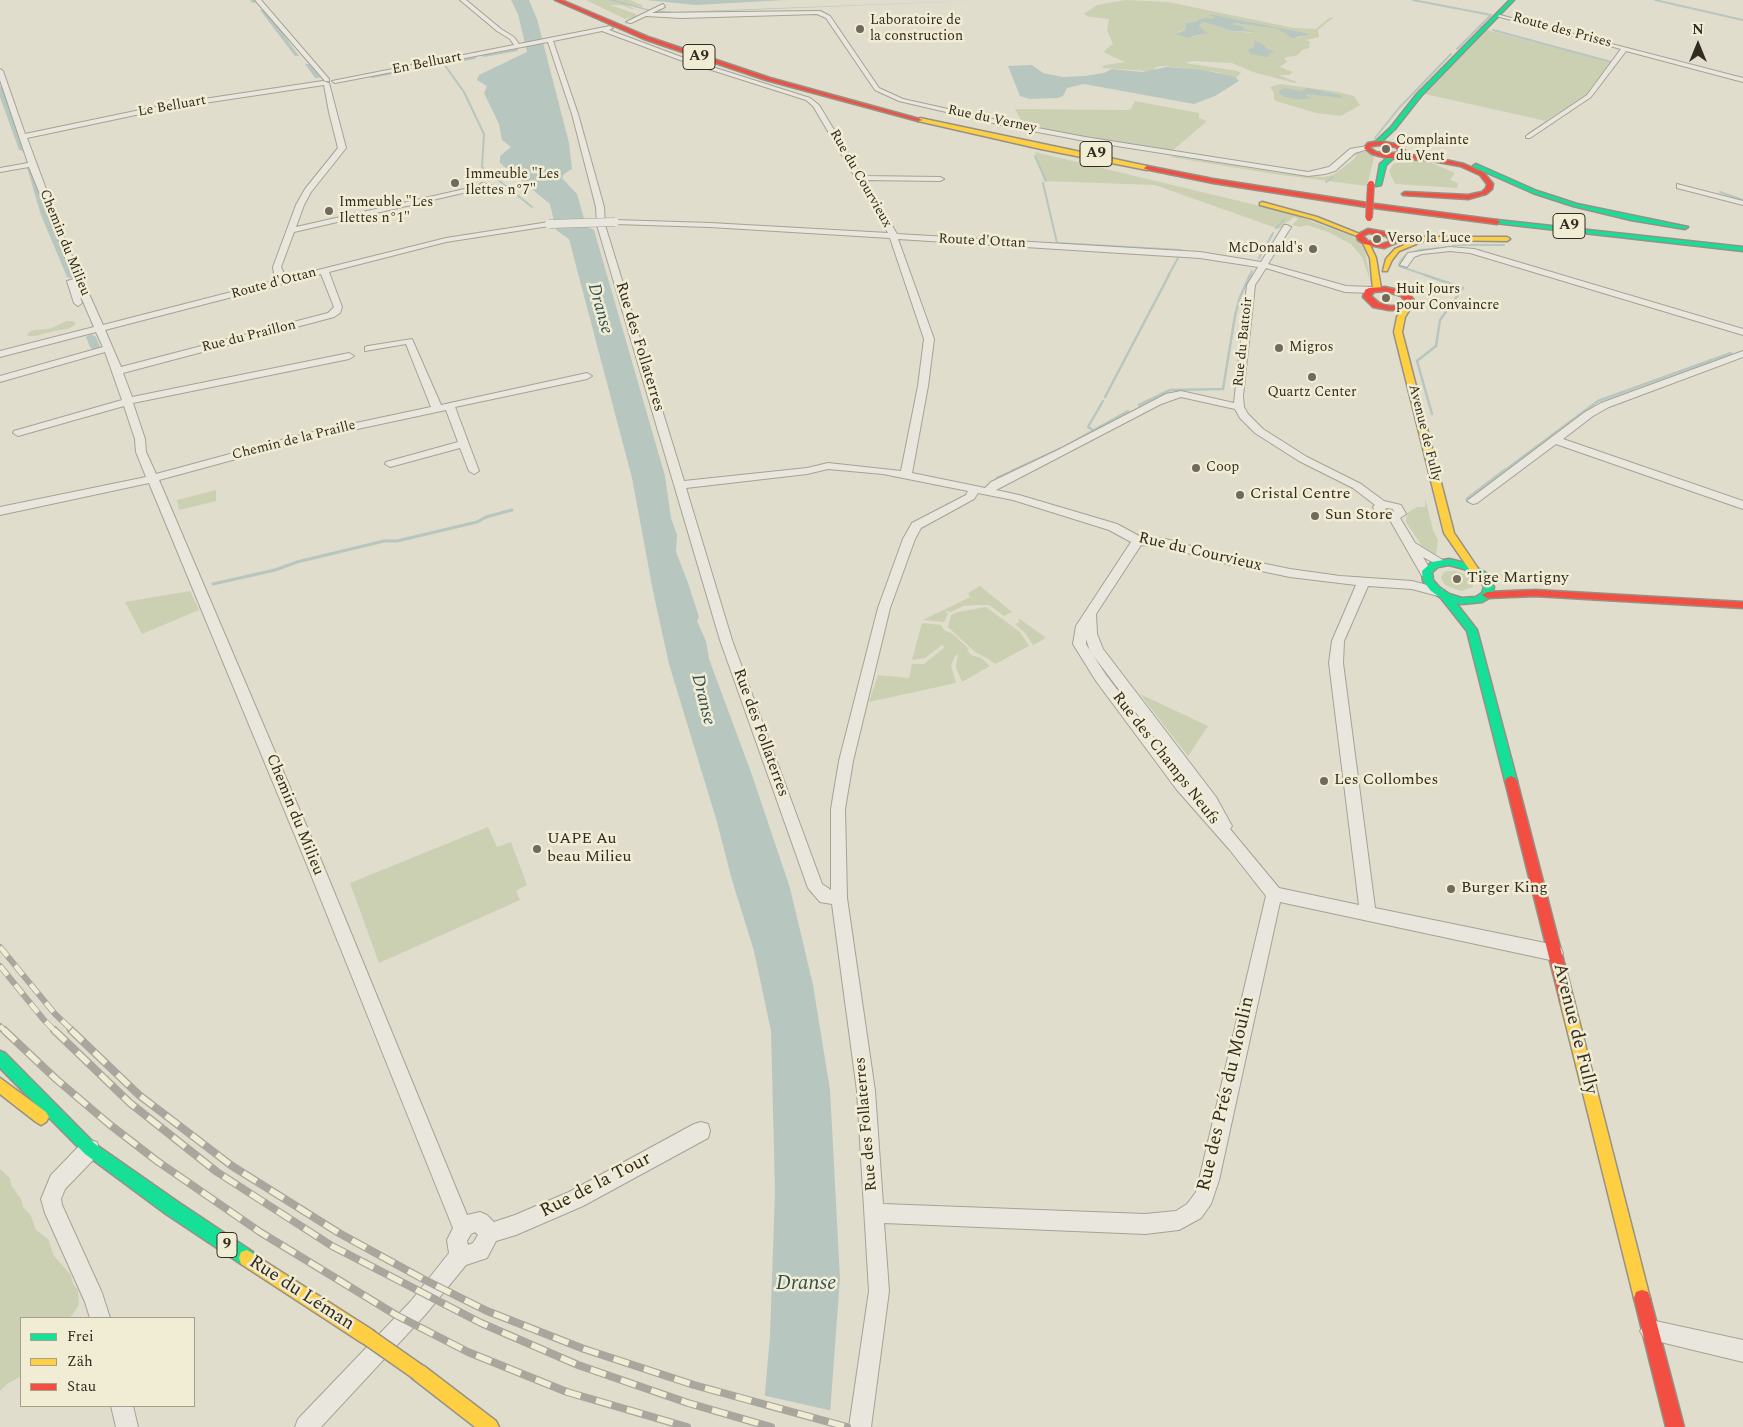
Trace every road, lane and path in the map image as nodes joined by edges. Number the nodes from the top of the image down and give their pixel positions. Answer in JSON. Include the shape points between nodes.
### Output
{"nodes":[{"id":1,"x":258,"y":0,"type":"edge"},
{"id":2,"x":463,"y":0,"type":"edge"},
{"id":3,"x":558,"y":0,"type":"edge"},
{"id":4,"x":567,"y":0,"type":"edge"},
{"id":5,"x":1512,"y":0,"type":"edge"},
{"id":6,"x":664,"y":6,"type":"dead end"},
{"id":7,"x":649,"y":14,"type":"junction"},
{"id":8,"x":1498,"y":15,"type":"junction"},
{"id":9,"x":629,"y":22,"type":"dead end"},
{"id":10,"x":607,"y":29,"type":"joint"},
{"id":11,"x":548,"y":41,"type":"junction"},
{"id":12,"x":521,"y":46,"type":"junction"},
{"id":13,"x":1625,"y":48,"type":"junction"},
{"id":14,"x":0,"y":71,"type":"edge"},
{"id":15,"x":1743,"y":80,"type":"edge"},
{"id":16,"x":328,"y":82,"type":"junction"},
{"id":17,"x":834,"y":94,"type":"junction"},
{"id":18,"x":883,"y":110,"type":"junction"},
{"id":19,"x":1393,"y":128,"type":"junction"},
{"id":20,"x":23,"y":137,"type":"junction"},
{"id":21,"x":1528,"y":137,"type":"dead end"},
{"id":22,"x":1373,"y":148,"type":"junction"},
{"id":23,"x":1397,"y":152,"type":"junction"},
{"id":24,"x":32,"y":164,"type":"junction"},
{"id":25,"x":1184,"y":165,"type":"junction"},
{"id":26,"x":0,"y":170,"type":"edge"},
{"id":27,"x":861,"y":178,"type":"junction"},
{"id":28,"x":940,"y":179,"type":"dead end"},
{"id":29,"x":1320,"y":184,"type":"dead end"},
{"id":30,"x":471,"y":186,"type":"dead end"},
{"id":31,"x":1680,"y":186,"type":"dead end"},
{"id":32,"x":1355,"y":188,"type":"dead end"},
{"id":33,"x":1382,"y":188,"type":"junction"},
{"id":34,"x":1231,"y":196,"type":"dead end"},
{"id":35,"x":1249,"y":200,"type":"dead end"},
{"id":36,"x":1743,"y":203,"type":"edge"},
{"id":37,"x":637,"y":216,"type":"dead end"},
{"id":38,"x":1373,"y":218,"type":"junction"},
{"id":39,"x":320,"y":221,"type":"dead end"},
{"id":40,"x":710,"y":226,"type":"junction"},
{"id":41,"x":1287,"y":227,"type":"dead end"},
{"id":42,"x":306,"y":228,"type":"junction"},
{"id":43,"x":1697,"y":228,"type":"dead end"},
{"id":44,"x":289,"y":231,"type":"junction"},
{"id":45,"x":1383,"y":232,"type":"junction"},
{"id":46,"x":894,"y":237,"type":"junction"},
{"id":47,"x":1363,"y":237,"type":"junction"},
{"id":48,"x":1743,"y":237,"type":"edge"},
{"id":49,"x":1425,"y":238,"type":"junction"},
{"id":50,"x":1522,"y":240,"type":"dead end"},
{"id":51,"x":1391,"y":244,"type":"junction"},
{"id":52,"x":1590,"y":244,"type":"dead end"},
{"id":53,"x":1743,"y":244,"type":"edge"},
{"id":54,"x":1743,"y":249,"type":"edge"},
{"id":55,"x":1743,"y":254,"type":"edge"},
{"id":56,"x":1264,"y":265,"type":"junction"},
{"id":57,"x":1404,"y":265,"type":"dead end"},
{"id":58,"x":324,"y":270,"type":"junction"},
{"id":59,"x":1385,"y":270,"type":"junction"},
{"id":60,"x":71,"y":281,"type":"dead end"},
{"id":61,"x":283,"y":281,"type":"junction"},
{"id":62,"x":1345,"y":289,"type":"junction"},
{"id":63,"x":1374,"y":290,"type":"junction"},
{"id":64,"x":1402,"y":293,"type":"junction"},
{"id":65,"x":78,"y":303,"type":"dead end"},
{"id":66,"x":1374,"y":304,"type":"junction"},
{"id":67,"x":1407,"y":307,"type":"junction"},
{"id":68,"x":100,"y":329,"type":"junction"},
{"id":69,"x":1398,"y":332,"type":"junction"},
{"id":70,"x":1743,"y":332,"type":"edge"},
{"id":71,"x":107,"y":349,"type":"junction"},
{"id":72,"x":368,"y":349,"type":"dead end"},
{"id":73,"x":0,"y":354,"type":"edge"},
{"id":74,"x":349,"y":356,"type":"dead end"},
{"id":75,"x":1740,"y":356,"type":"edge"},
{"id":76,"x":118,"y":371,"type":"junction"},
{"id":77,"x":587,"y":376,"type":"dead end"},
{"id":78,"x":0,"y":379,"type":"edge"},
{"id":79,"x":127,"y":402,"type":"junction"},
{"id":80,"x":449,"y":406,"type":"junction"},
{"id":81,"x":1239,"y":407,"type":"junction"},
{"id":82,"x":438,"y":408,"type":"junction"},
{"id":83,"x":18,"y":433,"type":"dead end"},
{"id":84,"x":1556,"y":440,"type":"junction"},
{"id":85,"x":463,"y":444,"type":"junction"},
{"id":86,"x":390,"y":464,"type":"dead end"},
{"id":87,"x":474,"y":471,"type":"dead end"},
{"id":88,"x":906,"y":475,"type":"junction"},
{"id":89,"x":152,"y":478,"type":"junction"},
{"id":90,"x":681,"y":485,"type":"junction"},
{"id":91,"x":982,"y":490,"type":"junction"},
{"id":92,"x":1473,"y":501,"type":"dead end"},
{"id":93,"x":1743,"y":505,"type":"edge"},
{"id":94,"x":0,"y":511,"type":"edge"},
{"id":95,"x":1449,"y":533,"type":"junction"},
{"id":96,"x":1138,"y":541,"type":"junction"},
{"id":97,"x":1412,"y":545,"type":"junction"},
{"id":98,"x":1441,"y":562,"type":"junction"},
{"id":99,"x":1478,"y":572,"type":"junction"},
{"id":100,"x":1426,"y":574,"type":"junction"},
{"id":101,"x":1361,"y":582,"type":"junction"},
{"id":102,"x":1412,"y":585,"type":"junction"},
{"id":103,"x":1535,"y":593,"type":"junction"},
{"id":104,"x":1442,"y":594,"type":"junction"},
{"id":105,"x":1743,"y":605,"type":"edge"},
{"id":106,"x":1478,"y":606,"type":"junction"},
{"id":107,"x":1472,"y":630,"type":"junction"},
{"id":108,"x":1274,"y":894,"type":"junction"},
{"id":109,"x":839,"y":898,"type":"junction"},
{"id":110,"x":1368,"y":914,"type":"junction"},
{"id":111,"x":1555,"y":953,"type":"junction"},
{"id":112,"x":0,"y":1058,"type":"edge"},
{"id":113,"x":0,"y":1085,"type":"edge"},
{"id":114,"x":701,"y":1131,"type":"dead end"},
{"id":115,"x":88,"y":1147,"type":"junction"},
{"id":116,"x":875,"y":1213,"type":"junction"},
{"id":117,"x":463,"y":1229,"type":"junction"},
{"id":118,"x":488,"y":1234,"type":"junction"},
{"id":119,"x":462,"y":1254,"type":"junction"},
{"id":120,"x":100,"y":1317,"type":"edge"},
{"id":121,"x":1651,"y":1331,"type":"junction"},
{"id":122,"x":1743,"y":1351,"type":"edge"},
{"id":123,"x":122,"y":1407,"type":"edge"},
{"id":124,"x":127,"y":1427,"type":"edge"},
{"id":125,"x":306,"y":1427,"type":"edge"},
{"id":126,"x":490,"y":1427,"type":"edge"},
{"id":127,"x":860,"y":1427,"type":"edge"},
{"id":128,"x":1675,"y":1427,"type":"edge"}],
"edges":[{"from":1,"to":16,"type":"street"},
{"from":2,"to":12,"type":"street"},
{"from":3,"to":18,"type":"main road","number":"A9","via":[[707,60]]},
{"from":4,"to":17,"type":"main road","number":"A9","via":[[674,44]]},
{"from":5,"to":8,"type":"main road"},
{"from":6,"to":7,"type":"street"},
{"from":7,"to":9,"type":"street"},
{"from":7,"to":22,"type":"street","name":"Rue du Verney","via":[[818,12],[828,17],[877,89],[887,94],[1006,124],[1085,139],[1308,174],[1326,172],[1353,151]]},
{"from":8,"to":13,"type":"street","name":"Route des Prises"},
{"from":8,"to":19,"type":"main road","via":[[1419,95]]},
{"from":10,"to":11,"type":"street"},
{"from":10,"to":27,"type":"street","name":"Rue du Courvieux","via":[[682,60],[813,101]]},
{"from":11,"to":12,"type":"street","name":"En Belluart"},
{"from":11,"to":90,"type":"street","name":"Rue des Follaterres","via":[[575,114],[601,210],[601,225]]},
{"from":12,"to":16,"type":"street","name":"En Belluart"},
{"from":13,"to":15,"type":"street","name":"Route des Prises"},
{"from":13,"to":21,"type":"street","name":"Route des Prises","via":[[1589,96]]},
{"from":14,"to":20,"type":"street","name":"Chemin du Milieu"},
{"from":16,"to":20,"type":"street","name":"Le Belluart","via":[[164,107]]},
{"from":16,"to":44,"type":"street","via":[[341,150],[305,195]]},
{"from":17,"to":25,"type":"main road"},
{"from":17,"to":53,"type":"main road","number":"A9","via":[[1058,146],[1262,184],[1514,220]]},
{"from":18,"to":34,"type":"main road"},
{"from":18,"to":54,"type":"main road","number":"A9","via":[[1090,157],[1294,194],[1548,229]]},
{"from":19,"to":22,"type":"main road"},
{"from":19,"to":23,"type":"main road"},
{"from":20,"to":24,"type":"street","name":"Chemin du Milieu"},
{"from":22,"to":23,"type":"main road"},
{"from":22,"to":33,"type":"main road"},
{"from":23,"to":33,"type":"main road","via":[[1383,164]]},
{"from":23,"to":33,"type":"main road","via":[[1462,165],[1482,174],[1490,186],[1482,194],[1464,197]]},
{"from":23,"to":43,"type":"main road","via":[[1477,166],[1535,192],[1588,209]]},
{"from":24,"to":26,"type":"street"},
{"from":24,"to":68,"type":"street","name":"Chemin du Milieu"},
{"from":25,"to":29,"type":"main road"},
{"from":25,"to":48,"type":"main road","via":[[1474,209]]},
{"from":27,"to":28,"type":"street"},
{"from":27,"to":46,"type":"street","name":"Rue du Courvieux"},
{"from":30,"to":42,"type":"street","via":[[489,184]]},
{"from":31,"to":36,"type":"street"},
{"from":32,"to":33,"type":"main road"},
{"from":33,"to":38,"type":"main road","bridge":true},
{"from":35,"to":47,"type":"main road","via":[[1322,221]]},
{"from":37,"to":40,"type":"street","via":[[695,221]]},
{"from":38,"to":45,"type":"main road"},
{"from":38,"to":47,"type":"main road"},
{"from":39,"to":42,"type":"street","via":[[306,224]]},
{"from":40,"to":46,"type":"street","name":"Route d'Ottan"},
{"from":40,"to":58,"type":"street","name":"Route d'Ottan","bridge":true,"via":[[615,222],[540,225],[446,240]]},
{"from":41,"to":56,"type":"street","name":"Rue du Battoir"},
{"from":42,"to":44,"type":"street"},
{"from":44,"to":61,"type":"street","via":[[277,267]]},
{"from":45,"to":47,"type":"main road"},
{"from":45,"to":51,"type":"main road","via":[[1393,238]]},
{"from":46,"to":56,"type":"street","name":"Route d'Ottan","via":[[1200,255]]},
{"from":46,"to":88,"type":"street","name":"Rue du Courvieux","via":[[929,345]]},
{"from":47,"to":51,"type":"main road","via":[[1377,246]]},
{"from":47,"to":63,"type":"main road","via":[[1373,258]]},
{"from":49,"to":50,"type":"main road"},
{"from":49,"to":51,"type":"main road"},
{"from":49,"to":59,"type":"main road","via":[[1397,250]]},
{"from":51,"to":59,"type":"main road","via":[[1381,255]]},
{"from":52,"to":55,"type":"main road"},
{"from":56,"to":62,"type":"street","name":"Route d'Ottan"},
{"from":56,"to":81,"type":"street","name":"Rue du Battoir","via":[[1251,285]]},
{"from":57,"to":70,"type":"street","via":[[1411,255],[1422,252],[1471,251]]},
{"from":58,"to":61,"type":"street","name":"Route d'Ottan"},
{"from":58,"to":76,"type":"street","name":"Rue du Praillon","via":[[338,307],[331,315]]},
{"from":59,"to":64,"type":"main road","via":[[1391,283]]},
{"from":60,"to":65,"type":"street"},
{"from":61,"to":68,"type":"street","name":"Route d'Ottan"},
{"from":62,"to":63,"type":"street","name":"Route d'Ottan"},
{"from":62,"to":66,"type":"street","name":"Route d'Ottan"},
{"from":63,"to":64,"type":"main road","via":[[1390,289]]},
{"from":63,"to":66,"type":"main road","via":[[1367,296]]},
{"from":64,"to":67,"type":"main road","via":[[1410,300]]},
{"from":66,"to":67,"type":"main road","via":[[1393,309]]},
{"from":66,"to":69,"type":"main road","name":"Avenue de Fully"},
{"from":67,"to":69,"type":"main road"},
{"from":68,"to":71,"type":"street","name":"Chemin du Milieu"},
{"from":68,"to":73,"type":"street","name":"Route d'Ottan"},
{"from":69,"to":95,"type":"main road","name":"Avenue de Fully"},
{"from":71,"to":76,"type":"street","name":"Chemin du Milieu"},
{"from":71,"to":78,"type":"street"},
{"from":72,"to":82,"type":"street","via":[[409,341]]},
{"from":74,"to":79,"type":"street"},
{"from":75,"to":84,"type":"street","via":[[1605,405]]},
{"from":76,"to":79,"type":"street","name":"Chemin du Milieu"},
{"from":77,"to":80,"type":"street","name":"Chemin de la Praille"},
{"from":79,"to":83,"type":"street"},
{"from":79,"to":89,"type":"street","name":"Chemin du Milieu"},
{"from":80,"to":82,"type":"street","name":"Chemin de la Praille"},
{"from":80,"to":85,"type":"street"},
{"from":81,"to":91,"type":"street","via":[[1187,395],[1170,396]]},
{"from":81,"to":97,"type":"street","via":[[1248,422],[1270,438],[1317,467],[1357,486],[1382,504],[1380,512],[1394,517]]},
{"from":82,"to":89,"type":"street","name":"Chemin de la Praille","via":[[304,437]]},
{"from":84,"to":92,"type":"street"},
{"from":84,"to":93,"type":"street"},
{"from":85,"to":86,"type":"street"},
{"from":85,"to":87,"type":"street"},
{"from":88,"to":90,"type":"street","name":"Rue du Courvieux","via":[[828,466]]},
{"from":88,"to":91,"type":"street","name":"Rue du Courvieux"},
{"from":89,"to":94,"type":"street","name":"Chemin de la Praille"},
{"from":89,"to":117,"type":"street","name":"Chemin du Milieu","via":[[313,860]]},
{"from":90,"to":109,"type":"street","name":"Rue des Follaterres","via":[[726,640],[816,888],[826,898]]},
{"from":91,"to":96,"type":"street","name":"Rue du Courvieux","via":[[1113,527]]},
{"from":91,"to":109,"type":"street","via":[[913,530],[887,596],[842,777],[837,823]]},
{"from":95,"to":98,"type":"main road","name":"Avenue de Fully"},
{"from":95,"to":99,"type":"main road","name":"Avenue de Fully"},
{"from":96,"to":101,"type":"street","name":"Rue du Courvieux","via":[[1166,543],[1271,570]]},
{"from":96,"to":108,"type":"street","name":"Rue des Champs Neufs","via":[[1090,614],[1079,636],[1079,644],[1182,786]]},
{"from":97,"to":98,"type":"street"},
{"from":97,"to":100,"type":"street"},
{"from":98,"to":99,"type":"main road","via":[[1458,563]]},
{"from":98,"to":100,"type":"main road","via":[[1430,566]]},
{"from":99,"to":103,"type":"main road"},
{"from":99,"to":106,"type":"main road","via":[[1489,587]]},
{"from":100,"to":102,"type":"street"},
{"from":100,"to":104,"type":"main road","name":"Avenue de Fully","via":[[1430,584]]},
{"from":101,"to":102,"type":"street","name":"Rue du Courvieux"},
{"from":101,"to":110,"type":"street","via":[[1338,641],[1336,662]]},
{"from":102,"to":104,"type":"street","name":"Rue du Courvieux"},
{"from":103,"to":105,"type":"main road"},
{"from":103,"to":106,"type":"main road"},
{"from":104,"to":106,"type":"main road"},
{"from":104,"to":107,"type":"main road","name":"Avenue de Fully"},
{"from":106,"to":107,"type":"main road","name":"Avenue de Fully"},
{"from":107,"to":111,"type":"main road","name":"Avenue de Fully"},
{"from":108,"to":110,"type":"street"},
{"from":108,"to":116,"type":"street","name":"Rue des Prés du Moulin","via":[[1209,1180],[1204,1197],[1194,1211],[1166,1224]]},
{"from":109,"to":116,"type":"street","name":"Rue des Follaterres","via":[[866,1091]]},
{"from":110,"to":111,"type":"street"},
{"from":111,"to":121,"type":"main road","name":"Avenue de Fully"},
{"from":112,"to":115,"type":"main road","name":"Rue du Léman","number":"9"},
{"from":113,"to":115,"type":"main road","name":"Rue du Léman","number":"9","via":[[41,1117]]},
{"from":114,"to":118,"type":"street","name":"Rue de la Tour","via":[[576,1198]]},
{"from":115,"to":120,"type":"street","via":[[58,1182],[51,1199]]},
{"from":115,"to":126,"type":"main road","name":"Rue du Léman","number":"9","bridge":true,"via":[[172,1208],[368,1337]]},
{"from":116,"to":127,"type":"street","name":"Rue des Follaterres","via":[[879,1290]]},
{"from":117,"to":118,"type":"street","via":[[480,1222]]},
{"from":117,"to":119,"type":"street","via":[[457,1243]]},
{"from":118,"to":119,"type":"street","via":[[480,1251]]},
{"from":119,"to":125,"type":"street","via":[[418,1308]]},
{"from":121,"to":122,"type":"street"},
{"from":121,"to":128,"type":"main road","name":"Avenue de Fully"},
{"from":123,"to":124,"type":"street"}]}
